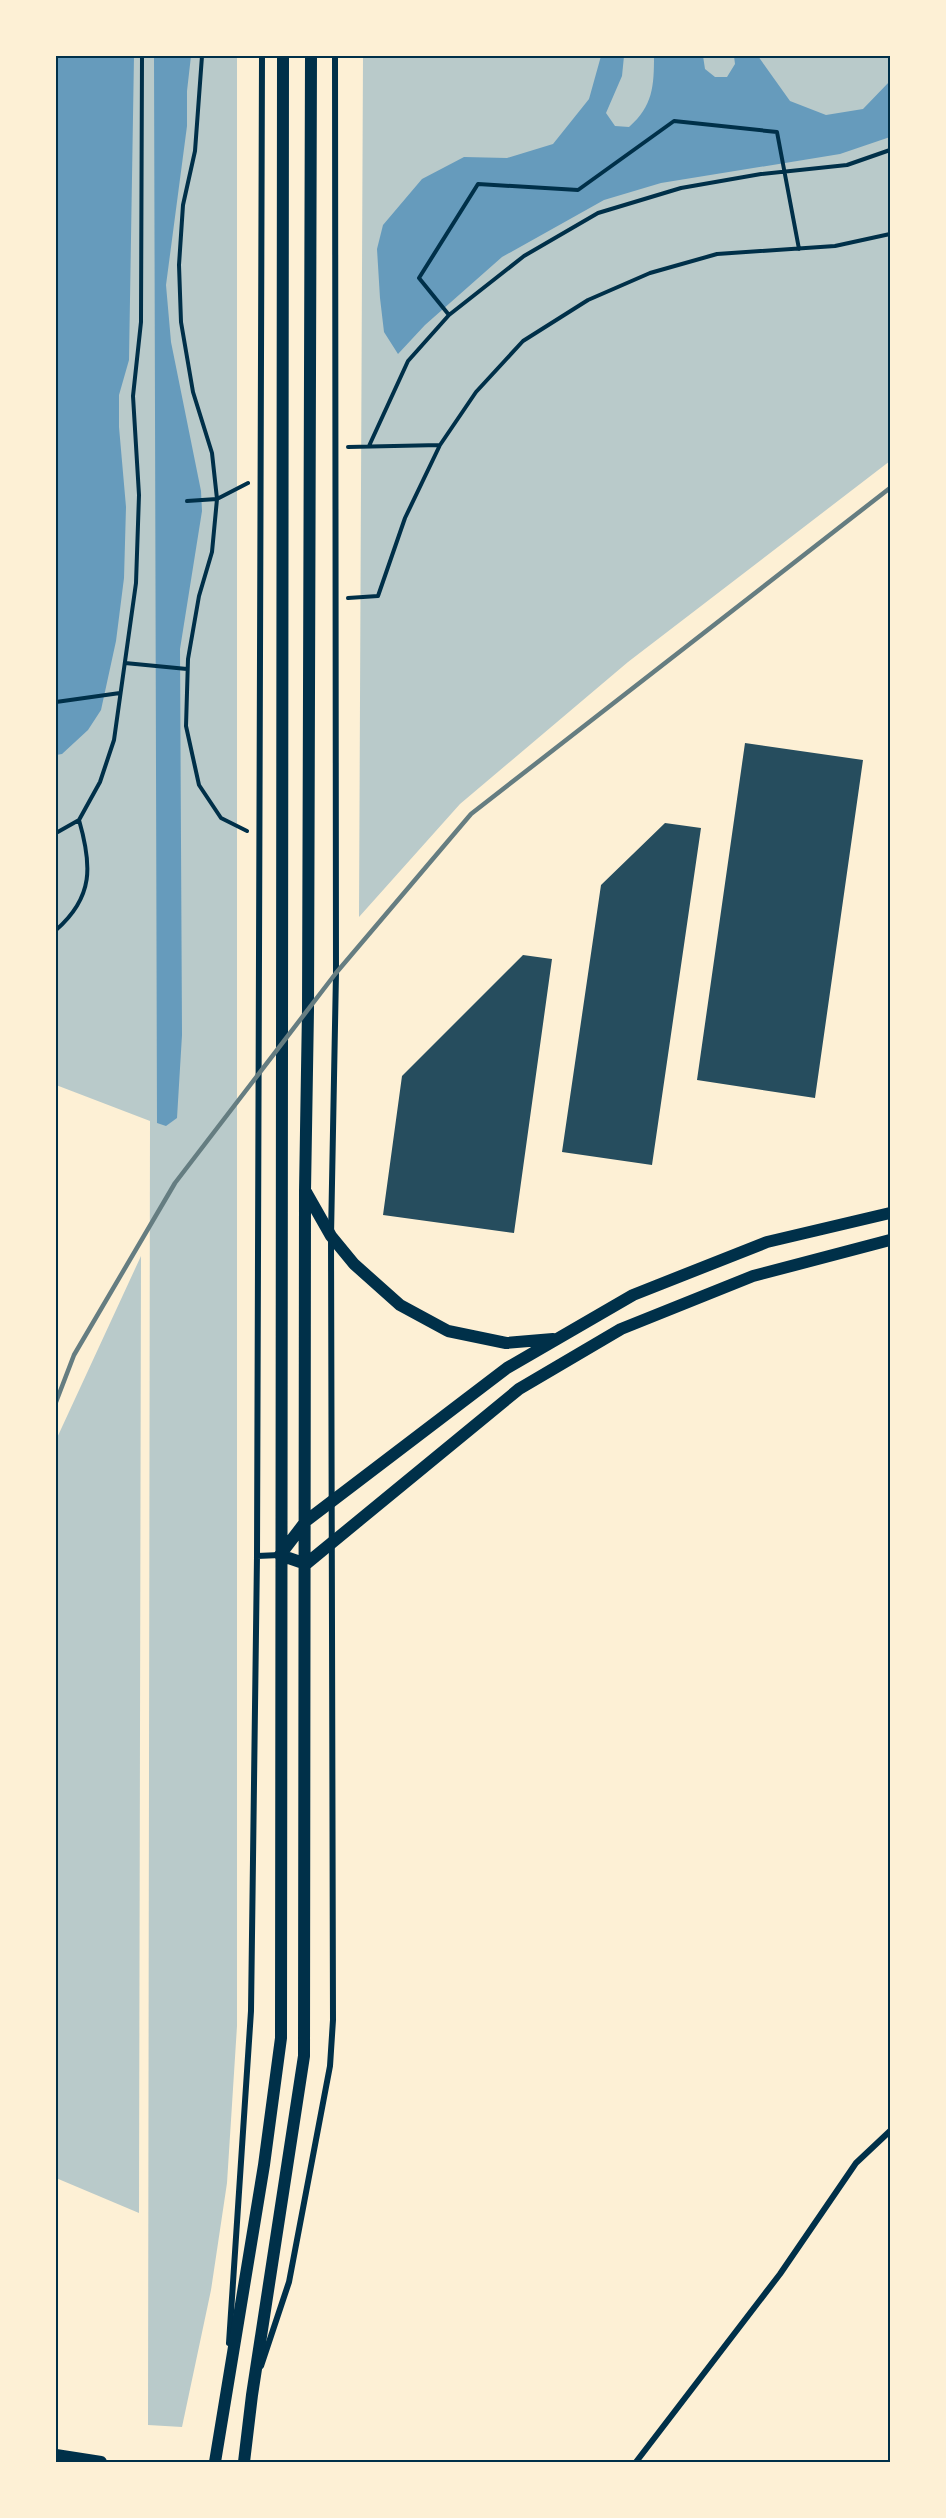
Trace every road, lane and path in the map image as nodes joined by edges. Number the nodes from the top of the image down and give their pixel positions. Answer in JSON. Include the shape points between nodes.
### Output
{"nodes":[{"id":1,"x":142,"y":56,"type":"edge"},
{"id":2,"x":202,"y":56,"type":"edge"},
{"id":3,"x":262,"y":56,"type":"edge"},
{"id":4,"x":283,"y":56,"type":"edge"},
{"id":5,"x":311,"y":56,"type":"edge"},
{"id":6,"x":335,"y":56,"type":"edge"},
{"id":7,"x":891,"y":150,"type":"edge"},
{"id":8,"x":784,"y":172,"type":"junction"},
{"id":9,"x":891,"y":234,"type":"edge"},
{"id":10,"x":799,"y":249,"type":"junction"},
{"id":11,"x":449,"y":315,"type":"junction"},
{"id":12,"x":369,"y":446,"type":"dead end"},
{"id":13,"x":260,"y":477,"type":"junction"},
{"id":14,"x":217,"y":499,"type":"junction"},
{"id":15,"x":187,"y":501,"type":"dead end"},
{"id":16,"x":336,"y":598,"type":"junction"},
{"id":17,"x":125,"y":663,"type":"junction"},
{"id":18,"x":184,"y":669,"type":"junction"},
{"id":19,"x":120,"y":693,"type":"junction"},
{"id":20,"x":56,"y":702,"type":"edge"},
{"id":21,"x":79,"y":820,"type":"junction"},
{"id":22,"x":56,"y":833,"type":"edge"},
{"id":23,"x":258,"y":837,"type":"junction"},
{"id":24,"x":56,"y":930,"type":"edge"},
{"id":25,"x":305,"y":1191,"type":"junction"},
{"id":26,"x":891,"y":1213,"type":"edge"},
{"id":27,"x":332,"y":1236,"type":"junction"},
{"id":28,"x":891,"y":1240,"type":"edge"},
{"id":29,"x":557,"y":1339,"type":"junction"},
{"id":30,"x":334,"y":1501,"type":"junction"},
{"id":31,"x":306,"y":1521,"type":"junction"},
{"id":32,"x":334,"y":1541,"type":"junction"},
{"id":33,"x":280,"y":1555,"type":"junction"},
{"id":34,"x":257,"y":1556,"type":"junction"},
{"id":35,"x":306,"y":1564,"type":"junction"},
{"id":36,"x":891,"y":2132,"type":"edge"},
{"id":37,"x":226,"y":2388,"type":"junction"},
{"id":38,"x":252,"y":2395,"type":"junction"},
{"id":39,"x":56,"y":2455,"type":"edge"},
{"id":40,"x":101,"y":2463,"type":"edge"},
{"id":41,"x":215,"y":2463,"type":"edge"},
{"id":42,"x":244,"y":2463,"type":"edge"},
{"id":43,"x":636,"y":2463,"type":"edge"}],
"edges":[{"from":1,"to":17,"type":"path","via":[[141,322],[133,396],[139,495],[136,583]]},
{"from":2,"to":14,"type":"path","via":[[195,151],[183,205],[179,265],[181,322],[193,392],[212,453]]},
{"from":3,"to":13,"type":"street"},
{"from":4,"to":33,"type":"main road"},
{"from":5,"to":25,"type":"main road"},
{"from":6,"to":16,"type":"street"},
{"from":7,"to":8,"type":"path","via":[[847,165]]},
{"from":8,"to":10,"type":"path"},
{"from":8,"to":11,"type":"path","via":[[681,188],[598,213],[524,256]]},
{"from":8,"to":11,"type":"path","via":[[777,132],[674,121],[578,190],[478,184],[419,278]]},
{"from":9,"to":10,"type":"path"},
{"from":10,"to":16,"type":"path","via":[[717,255],[650,273],[588,300],[523,341],[476,392],[440,445],[405,518],[378,596]]},
{"from":11,"to":12,"type":"path","via":[[408,361]]},
{"from":13,"to":14,"type":"path"},
{"from":13,"to":23,"type":"street"},
{"from":14,"to":15,"type":"path"},
{"from":14,"to":18,"type":"path","via":[[212,552]]},
{"from":16,"to":27,"type":"street"},
{"from":17,"to":18,"type":"path"},
{"from":17,"to":19,"type":"path"},
{"from":18,"to":23,"type":"path","via":[[186,726],[199,785],[221,818]]},
{"from":19,"to":20,"type":"path"},
{"from":19,"to":21,"type":"path","via":[[114,740],[100,782]]},
{"from":21,"to":22,"type":"path"},
{"from":21,"to":24,"type":"path","via":[[89,877],[82,898]]},
{"from":23,"to":34,"type":"street"},
{"from":25,"to":27,"type":"main road"},
{"from":25,"to":31,"type":"main road"},
{"from":26,"to":29,"type":"main road","via":[[767,1242],[633,1295]]},
{"from":27,"to":29,"type":"main road","via":[[354,1264],[400,1305],[448,1331],[506,1343]]},
{"from":27,"to":30,"type":"street"},
{"from":28,"to":32,"type":"main road","via":[[753,1276],[621,1329],[519,1389]]},
{"from":29,"to":30,"type":"main road","via":[[507,1368]]},
{"from":30,"to":31,"type":"main road"},
{"from":30,"to":32,"type":"street"},
{"from":31,"to":33,"type":"main road"},
{"from":31,"to":35,"type":"main road"},
{"from":32,"to":35,"type":"main road"},
{"from":32,"to":38,"type":"street","via":[[330,2066],[289,2282]]},
{"from":33,"to":34,"type":"street"},
{"from":33,"to":35,"type":"main road"},
{"from":33,"to":37,"type":"main road","via":[[281,2038]]},
{"from":34,"to":37,"type":"street","via":[[251,2012]]},
{"from":35,"to":38,"type":"main road","via":[[304,2056]]},
{"from":36,"to":43,"type":"street","via":[[856,2163],[780,2274]]},
{"from":37,"to":41,"type":"main road"},
{"from":38,"to":42,"type":"main road"},
{"from":39,"to":40,"type":"main road"}]}
